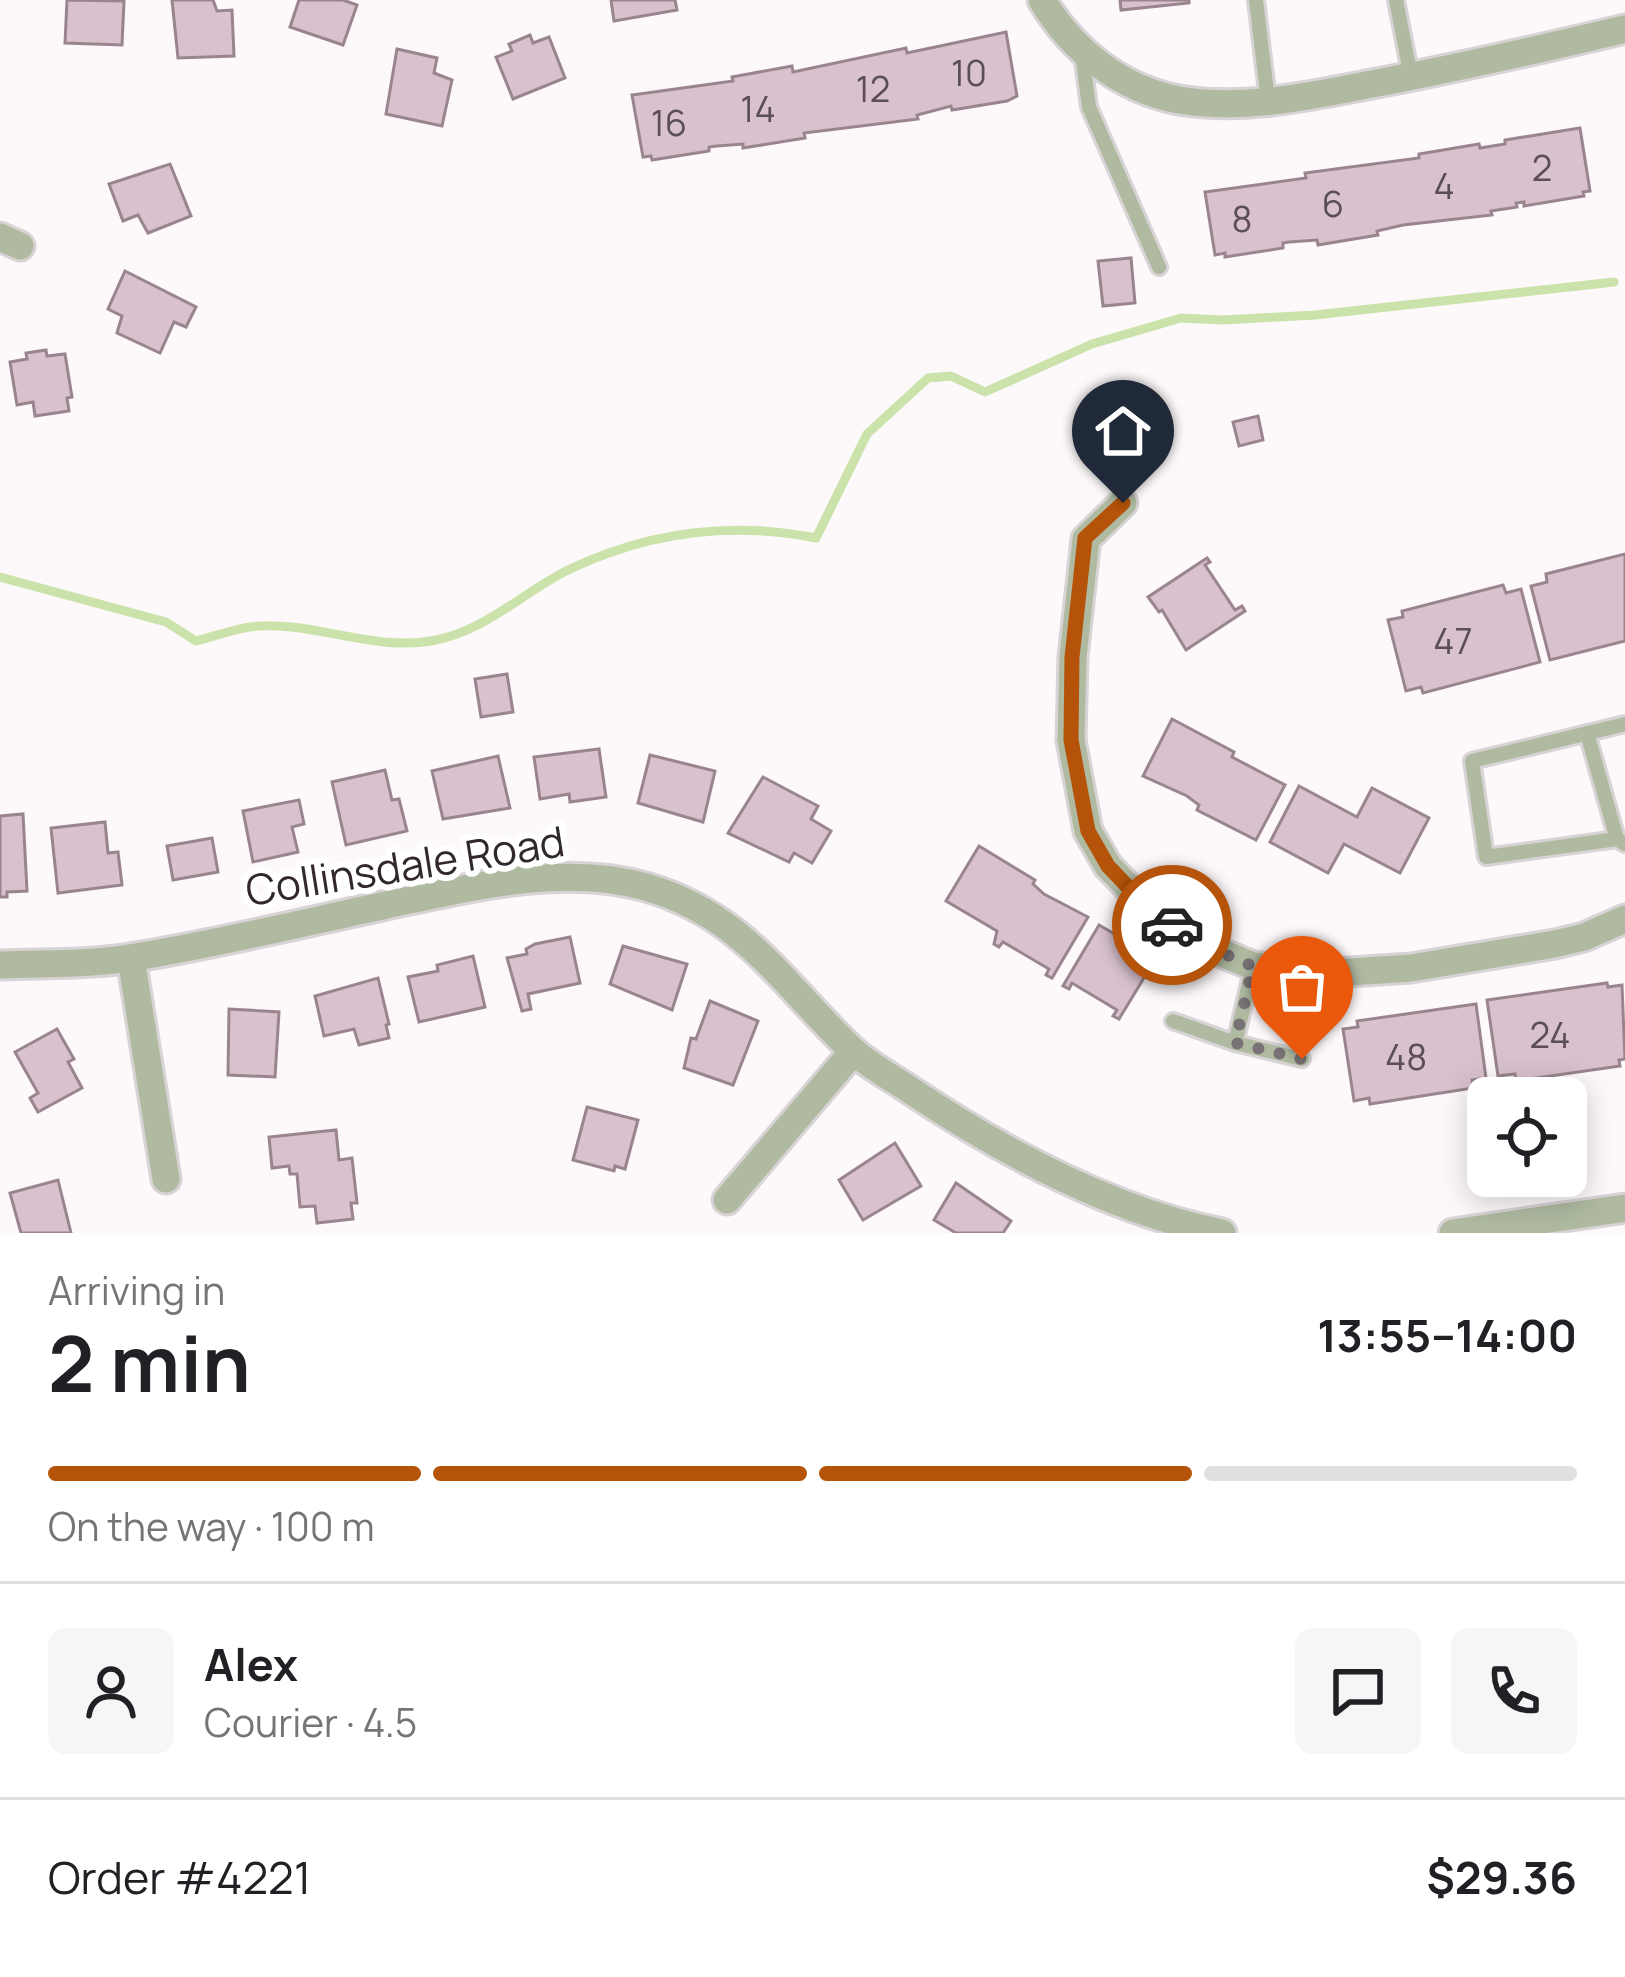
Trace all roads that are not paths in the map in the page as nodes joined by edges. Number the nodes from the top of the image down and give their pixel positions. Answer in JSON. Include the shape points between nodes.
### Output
{"nodes":[{"id":1,"x":1042,"y":0,"type":"edge"},
{"id":2,"x":1256,"y":0,"type":"edge"},
{"id":3,"x":1396,"y":0,"type":"edge"},
{"id":4,"x":1625,"y":29,"type":"edge"},
{"id":5,"x":1082,"y":53,"type":"junction"},
{"id":6,"x":1411,"y":76,"type":"junction"},
{"id":7,"x":1268,"y":101,"type":"junction"},
{"id":8,"x":1159,"y":267,"type":"dead end"},
{"id":9,"x":1123,"y":503,"type":"dead end"},
{"id":10,"x":1625,"y":724,"type":"edge"},
{"id":11,"x":1587,"y":733,"type":"junction"},
{"id":12,"x":1621,"y":842,"type":"edge"},
{"id":13,"x":1625,"y":919,"type":"edge"},
{"id":14,"x":131,"y":958,"type":"junction"},
{"id":15,"x":0,"y":964,"type":"edge"},
{"id":16,"x":1253,"y":966,"type":"junction"},
{"id":17,"x":1174,"y":1021,"type":"dead end"},
{"id":18,"x":1235,"y":1043,"type":"junction"},
{"id":19,"x":853,"y":1052,"type":"junction"},
{"id":20,"x":1302,"y":1059,"type":"dead end"},
{"id":21,"x":166,"y":1179,"type":"dead end"},
{"id":22,"x":727,"y":1200,"type":"dead end"},
{"id":23,"x":1625,"y":1208,"type":"edge"},
{"id":24,"x":1222,"y":1233,"type":"edge"},
{"id":25,"x":1453,"y":1233,"type":"edge"}],
"edges":[{"from":1,"to":5,"type":"street"},
{"from":2,"to":7,"type":"lane"},
{"from":3,"to":6,"type":"lane"},
{"from":4,"to":6,"type":"street"},
{"from":5,"to":7,"type":"street","via":[[1178,100]]},
{"from":5,"to":8,"type":"lane","via":[[1089,107]]},
{"from":6,"to":7,"type":"street"},
{"from":9,"to":16,"type":"street","via":[[1085,538],[1072,657],[1071,740],[1088,831],[1148,908],[1200,944]]},
{"from":10,"to":11,"type":"lane"},
{"from":11,"to":12,"type":"lane"},
{"from":11,"to":12,"type":"lane","via":[[1472,761],[1486,857]]},
{"from":13,"to":16,"type":"street","via":[[1570,940],[1411,968],[1319,974]]},
{"from":14,"to":15,"type":"street","name":"Collinsdale Road"},
{"from":14,"to":19,"type":"street","name":"Collinsdale Road","via":[[434,895],[557,877],[603,879],[673,896],[736,930]]},
{"from":14,"to":21,"type":"street"},
{"from":16,"to":18,"type":"lane"},
{"from":17,"to":18,"type":"lane"},
{"from":18,"to":20,"type":"lane"},
{"from":19,"to":22,"type":"street"},
{"from":19,"to":24,"type":"street","name":"Collinsdale Road","via":[[1019,1155],[1178,1224]]},
{"from":23,"to":25,"type":"street"}]}
